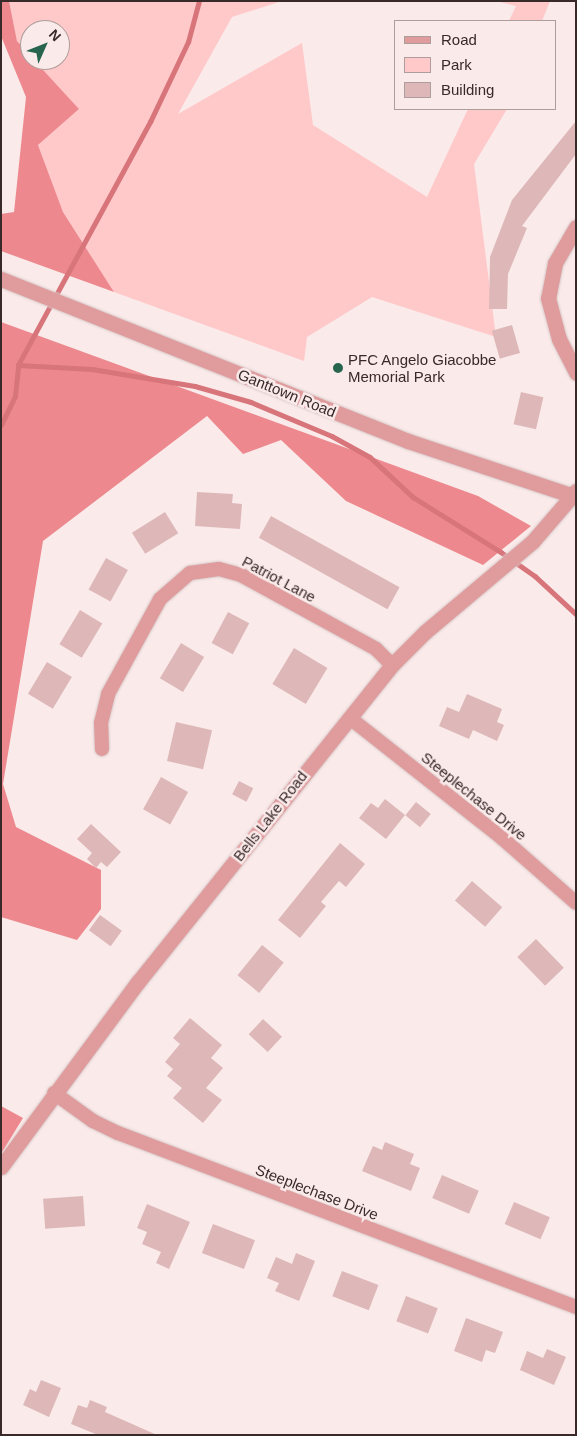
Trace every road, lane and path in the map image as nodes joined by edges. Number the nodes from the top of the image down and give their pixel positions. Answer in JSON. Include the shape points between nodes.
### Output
{"nodes":[{"id":1,"x":576,"y":227,"type":"edge"},
{"id":2,"x":1,"y":279,"type":"edge"},
{"id":3,"x":576,"y":374,"type":"edge"},
{"id":4,"x":575,"y":495,"type":"edge"},
{"id":5,"x":392,"y":665,"type":"junction"},
{"id":6,"x":350,"y":718,"type":"junction"},
{"id":7,"x":102,"y":749,"type":"dead end"},
{"id":8,"x":576,"y":903,"type":"edge"},
{"id":9,"x":54,"y":1093,"type":"junction"},
{"id":10,"x":1,"y":1167,"type":"edge"},
{"id":11,"x":576,"y":1307,"type":"edge"}],
"edges":[{"from":1,"to":3,"type":"street","via":[[555,263],[548,298],[558,339]]},
{"from":2,"to":4,"type":"street","name":"Ganttown Road","via":[[408,442]]},
{"from":4,"to":5,"type":"street","name":"Bells Lake Road","via":[[521,551],[425,632]]},
{"from":5,"to":6,"type":"street","name":"Bells Lake Road"},
{"from":5,"to":7,"type":"street","name":"Patriot Lane","via":[[376,649],[242,575],[219,569],[190,573],[156,604],[108,694],[101,723]]},
{"from":6,"to":8,"type":"street","name":"Steeplechase Drive","via":[[502,838]]},
{"from":6,"to":9,"type":"street","name":"Bells Lake Road"},
{"from":9,"to":10,"type":"street","name":"Bells Lake Road"},
{"from":9,"to":11,"type":"street","name":"Steeplechase Drive","via":[[93,1121],[118,1133]]}]}
